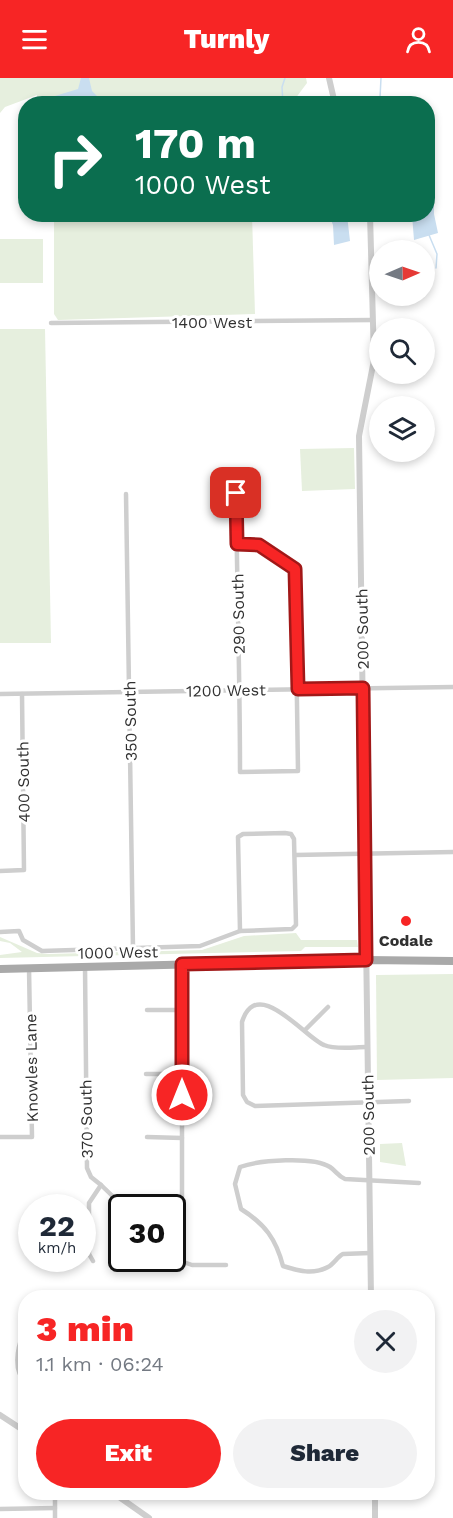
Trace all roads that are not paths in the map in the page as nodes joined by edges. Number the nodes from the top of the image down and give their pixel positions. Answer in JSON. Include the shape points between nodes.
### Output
{"nodes":[{"id":1,"x":329,"y":78,"type":"edge"},
{"id":2,"x":333,"y":96,"type":"edge"},
{"id":3,"x":370,"y":222,"type":"edge"},
{"id":4,"x":373,"y":318,"type":"edge"},
{"id":5,"x":369,"y":320,"type":"edge"},
{"id":6,"x":51,"y":323,"type":"dead end"},
{"id":7,"x":369,"y":384,"type":"edge"},
{"id":8,"x":236,"y":493,"type":"dead end"},
{"id":9,"x":126,"y":494,"type":"dead end"},
{"id":10,"x":237,"y":544,"type":"junction"},
{"id":11,"x":453,"y":687,"type":"edge"},
{"id":12,"x":363,"y":688,"type":"junction"},
{"id":13,"x":298,"y":689,"type":"junction"},
{"id":14,"x":240,"y":690,"type":"junction"},
{"id":15,"x":130,"y":692,"type":"junction"},
{"id":16,"x":0,"y":694,"type":"edge"},
{"id":17,"x":22,"y":694,"type":"junction"},
{"id":18,"x":453,"y":852,"type":"edge"},
{"id":19,"x":365,"y":853,"type":"junction"},
{"id":20,"x":295,"y":855,"type":"junction"},
{"id":21,"x":0,"y":871,"type":"edge"},
{"id":22,"x":240,"y":932,"type":"junction"},
{"id":23,"x":0,"y":933,"type":"edge"},
{"id":24,"x":133,"y":948,"type":"junction"},
{"id":25,"x":366,"y":960,"type":"junction"},
{"id":26,"x":453,"y":961,"type":"edge"},
{"id":27,"x":182,"y":964,"type":"junction"},
{"id":28,"x":85,"y":966,"type":"junction"},
{"id":29,"x":29,"y":968,"type":"junction"},
{"id":30,"x":0,"y":969,"type":"edge"},
{"id":31,"x":328,"y":1007,"type":"dead end"},
{"id":32,"x":147,"y":1010,"type":"dead end"},
{"id":33,"x":182,"y":1010,"type":"junction"},
{"id":34,"x":305,"y":1030,"type":"junction"},
{"id":35,"x":366,"y":1047,"type":"junction"},
{"id":36,"x":146,"y":1074,"type":"dead end"},
{"id":37,"x":182,"y":1074,"type":"junction"},
{"id":38,"x":409,"y":1101,"type":"dead end"},
{"id":39,"x":368,"y":1104,"type":"junction"},
{"id":40,"x":0,"y":1137,"type":"edge"},
{"id":41,"x":147,"y":1137,"type":"dead end"},
{"id":42,"x":182,"y":1138,"type":"junction"},
{"id":43,"x":369,"y":1179,"type":"junction"},
{"id":44,"x":419,"y":1183,"type":"dead end"},
{"id":45,"x":101,"y":1185,"type":"junction"},
{"id":46,"x":95,"y":1194,"type":"edge"},
{"id":47,"x":110,"y":1194,"type":"edge"},
{"id":48,"x":182,"y":1194,"type":"edge"},
{"id":49,"x":370,"y":1253,"type":"junction"},
{"id":50,"x":186,"y":1263,"type":"edge"},
{"id":51,"x":226,"y":1265,"type":"dead end"},
{"id":52,"x":371,"y":1290,"type":"edge"},
{"id":53,"x":18,"y":1347,"type":"edge"},
{"id":54,"x":18,"y":1372,"type":"edge"},
{"id":55,"x":0,"y":1415,"type":"edge"},
{"id":56,"x":18,"y":1427,"type":"edge"},
{"id":57,"x":55,"y":1500,"type":"edge"},
{"id":58,"x":123,"y":1500,"type":"edge"},
{"id":59,"x":375,"y":1500,"type":"edge"},
{"id":60,"x":55,"y":1508,"type":"junction"},
{"id":61,"x":0,"y":1509,"type":"edge"},
{"id":62,"x":55,"y":1518,"type":"edge"},
{"id":63,"x":149,"y":1518,"type":"edge"},
{"id":64,"x":375,"y":1518,"type":"edge"}],
"edges":[{"from":1,"to":2,"type":"street"},
{"from":3,"to":4,"type":"street","name":"200 South"},
{"from":5,"to":6,"type":"street","name":"1400 West"},
{"from":7,"to":12,"type":"street","name":"200 South","via":[[359,436]]},
{"from":8,"to":10,"type":"street","name":"290 South"},
{"from":9,"to":15,"type":"street","name":"350 South"},
{"from":10,"to":13,"type":"street","via":[[259,545],[295,569]]},
{"from":10,"to":14,"type":"street","name":"290 South"},
{"from":11,"to":12,"type":"street","name":"1200 West"},
{"from":12,"to":13,"type":"street","name":"1200 West"},
{"from":12,"to":19,"type":"street","name":"200 South"},
{"from":13,"to":14,"type":"street","name":"1200 West"},
{"from":13,"to":14,"type":"street","name":"290 South","via":[[298,771],[240,772]]},
{"from":14,"to":15,"type":"street","name":"1200 West"},
{"from":15,"to":17,"type":"street","name":"1200 West"},
{"from":15,"to":24,"type":"street","name":"350 South"},
{"from":16,"to":17,"type":"street","name":"1200 West"},
{"from":17,"to":21,"type":"street","name":"400 South","via":[[24,870]]},
{"from":18,"to":19,"type":"street"},
{"from":19,"to":20,"type":"street"},
{"from":19,"to":25,"type":"street","name":"200 South"},
{"from":20,"to":22,"type":"street","via":[[296,925],[292,929]]},
{"from":20,"to":22,"type":"street","via":[[291,834],[238,837]]},
{"from":22,"to":24,"type":"street","via":[[200,946]]},
{"from":23,"to":24,"type":"street","via":[[19,931],[23,940],[42,951]]},
{"from":25,"to":26,"type":"main road","name":"1000 West"},
{"from":25,"to":27,"type":"main road","name":"1000 West"},
{"from":25,"to":35,"type":"street","name":"200 South"},
{"from":27,"to":28,"type":"main road","name":"1000 West"},
{"from":27,"to":33,"type":"street"},
{"from":28,"to":29,"type":"main road","name":"1000 West"},
{"from":28,"to":45,"type":"street","name":"370 South","via":[[87,1168]]},
{"from":29,"to":30,"type":"main road","name":"1000 West"},
{"from":29,"to":40,"type":"street","name":"Knowles Lane","via":[[32,1137]]},
{"from":31,"to":34,"type":"street"},
{"from":32,"to":33,"type":"street"},
{"from":33,"to":37,"type":"street"},
{"from":34,"to":35,"type":"street","via":[[324,1046]]},
{"from":34,"to":39,"type":"street","via":[[283,1012],[271,1008],[252,1007],[245,1013],[243,1095],[247,1102],[255,1106]]},
{"from":35,"to":39,"type":"street","name":"200 South"},
{"from":36,"to":37,"type":"street"},
{"from":37,"to":42,"type":"street"},
{"from":38,"to":39,"type":"street"},
{"from":39,"to":43,"type":"street","name":"200 South"},
{"from":41,"to":42,"type":"street"},
{"from":42,"to":48,"type":"street"},
{"from":43,"to":44,"type":"street"},
{"from":43,"to":49,"type":"street","name":"200 South"},
{"from":43,"to":49,"type":"street","via":[[345,1179],[330,1167],[312,1161],[258,1162],[240,1167],[236,1184],[241,1209],[268,1229],[283,1266],[315,1271],[330,1266],[343,1254]]},
{"from":45,"to":46,"type":"street"},
{"from":45,"to":47,"type":"street","name":"370 South"},
{"from":49,"to":52,"type":"street","name":"200 South"},
{"from":50,"to":51,"type":"street"},
{"from":53,"to":54,"type":"street"},
{"from":55,"to":56,"type":"street"},
{"from":57,"to":60,"type":"street"},
{"from":58,"to":63,"type":"street"},
{"from":59,"to":64,"type":"street"},
{"from":60,"to":61,"type":"street"},
{"from":60,"to":62,"type":"street"}]}
